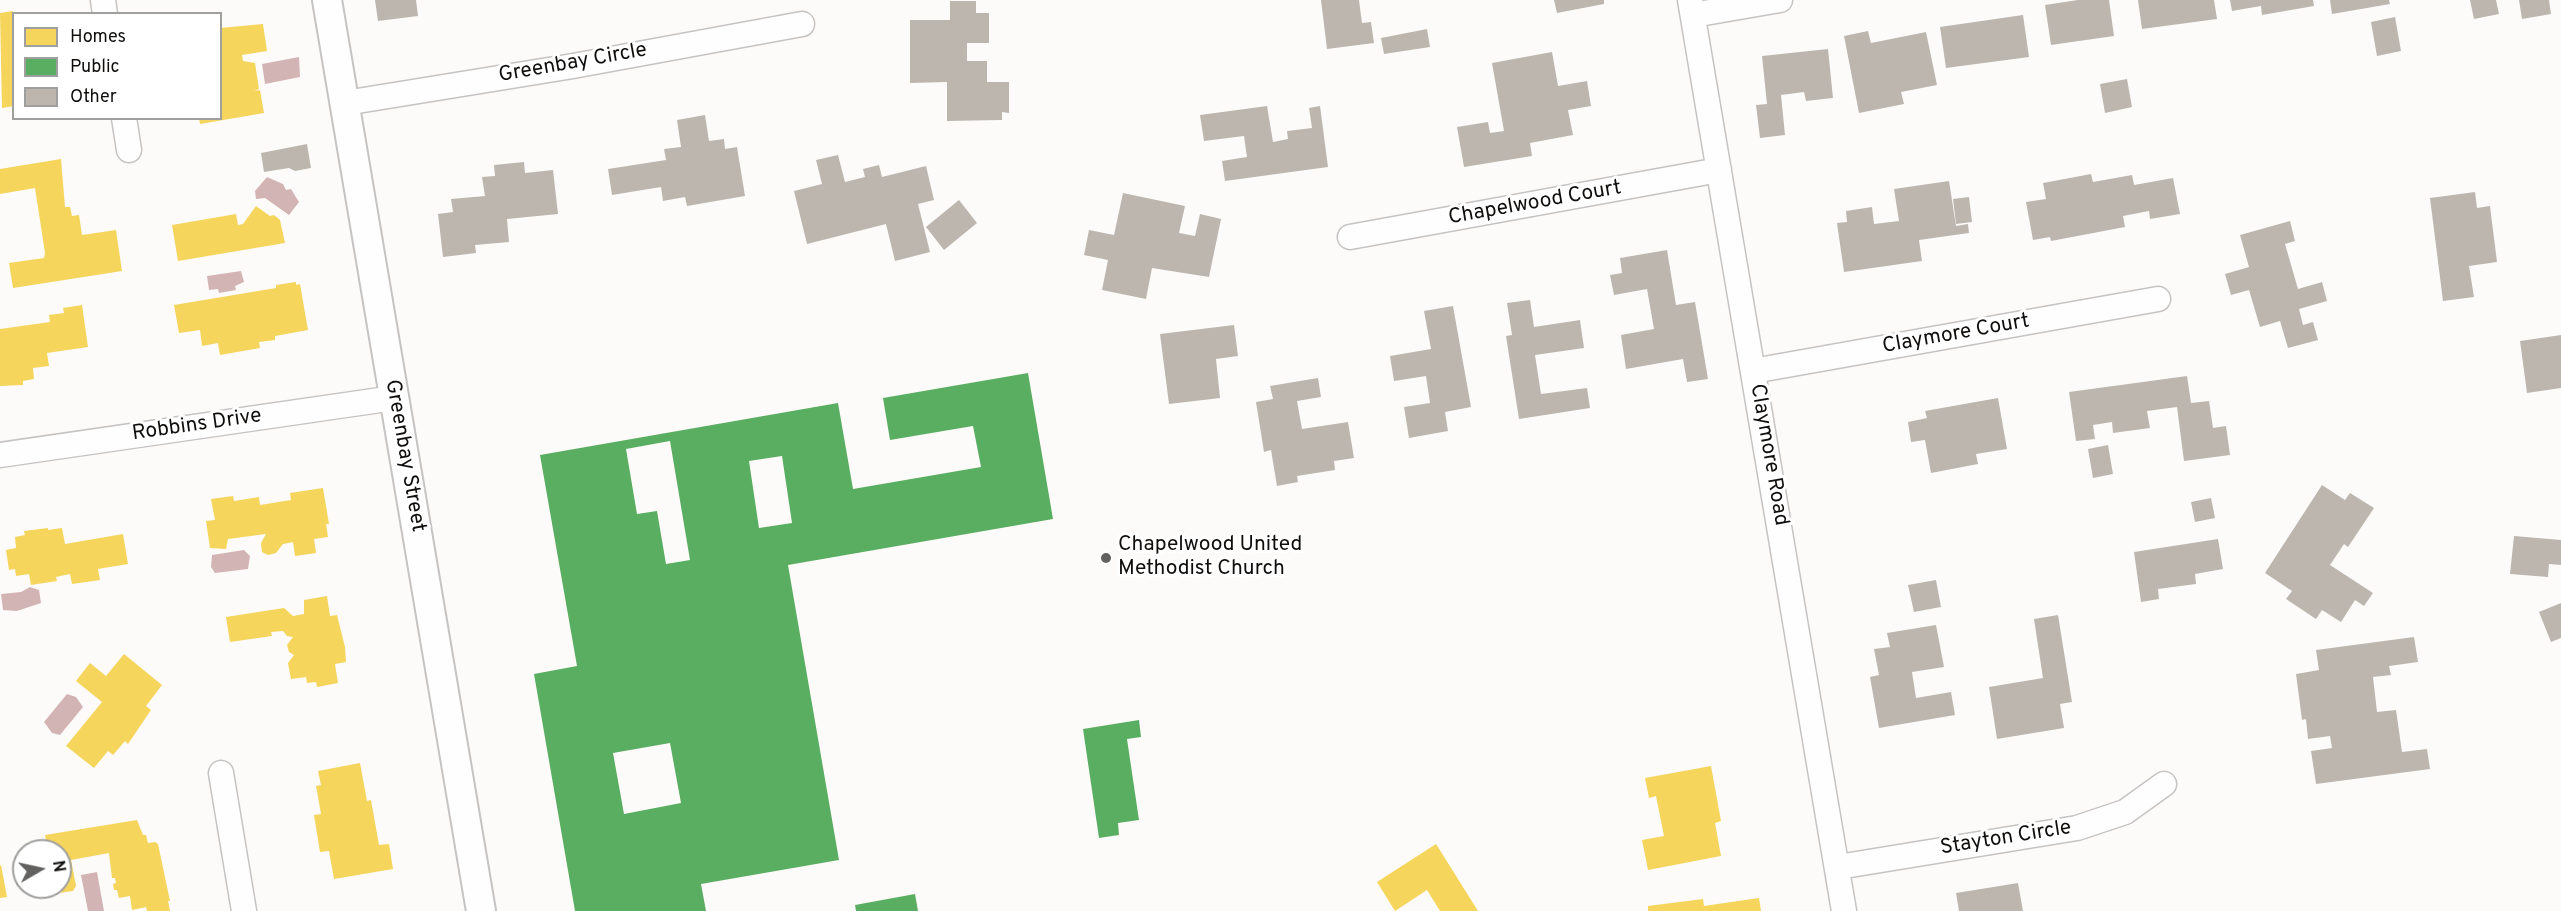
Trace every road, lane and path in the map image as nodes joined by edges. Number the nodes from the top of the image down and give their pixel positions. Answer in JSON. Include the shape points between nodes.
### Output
{"nodes":[{"id":1,"x":327,"y":0,"type":"edge"},
{"id":2,"x":1780,"y":0,"type":"edge"},
{"id":3,"x":1691,"y":7,"type":"edge"},
{"id":4,"x":802,"y":24,"type":"dead end"},
{"id":5,"x":345,"y":103,"type":"junction"},
{"id":6,"x":124,"y":120,"type":"edge"},
{"id":7,"x":129,"y":150,"type":"dead end"},
{"id":8,"x":1719,"y":170,"type":"junction"},
{"id":9,"x":1350,"y":237,"type":"dead end"},
{"id":10,"x":2158,"y":299,"type":"dead end"},
{"id":11,"x":1753,"y":371,"type":"junction"},
{"id":12,"x":394,"y":398,"type":"junction"},
{"id":13,"x":0,"y":455,"type":"edge"},
{"id":14,"x":221,"y":773,"type":"dead end"},
{"id":15,"x":2164,"y":784,"type":"dead end"},
{"id":16,"x":1838,"y":867,"type":"junction"},
{"id":17,"x":244,"y":911,"type":"edge"},
{"id":18,"x":481,"y":911,"type":"edge"},
{"id":19,"x":1844,"y":911,"type":"edge"}],
"edges":[{"from":1,"to":5,"type":"street","name":"Greenbay Street"},
{"from":2,"to":3,"type":"street"},
{"from":3,"to":8,"type":"street","name":"Claymore Road"},
{"from":4,"to":5,"type":"street","name":"Greenbay Circle"},
{"from":5,"to":12,"type":"street","name":"Greenbay Street"},
{"from":6,"to":7,"type":"street"},
{"from":8,"to":9,"type":"street","name":"Chapelwood Court"},
{"from":8,"to":11,"type":"street","name":"Claymore Road"},
{"from":10,"to":11,"type":"street","name":"Claymore Court"},
{"from":11,"to":16,"type":"street","name":"Claymore Road"},
{"from":12,"to":13,"type":"street","name":"Robbins Drive"},
{"from":12,"to":18,"type":"street","name":"Greenbay Street"},
{"from":14,"to":17,"type":"street"},
{"from":15,"to":16,"type":"street","name":"Stayton Circle","via":[[2125,812],[2077,828]]},
{"from":16,"to":19,"type":"street","name":"Claymore Road"}]}
